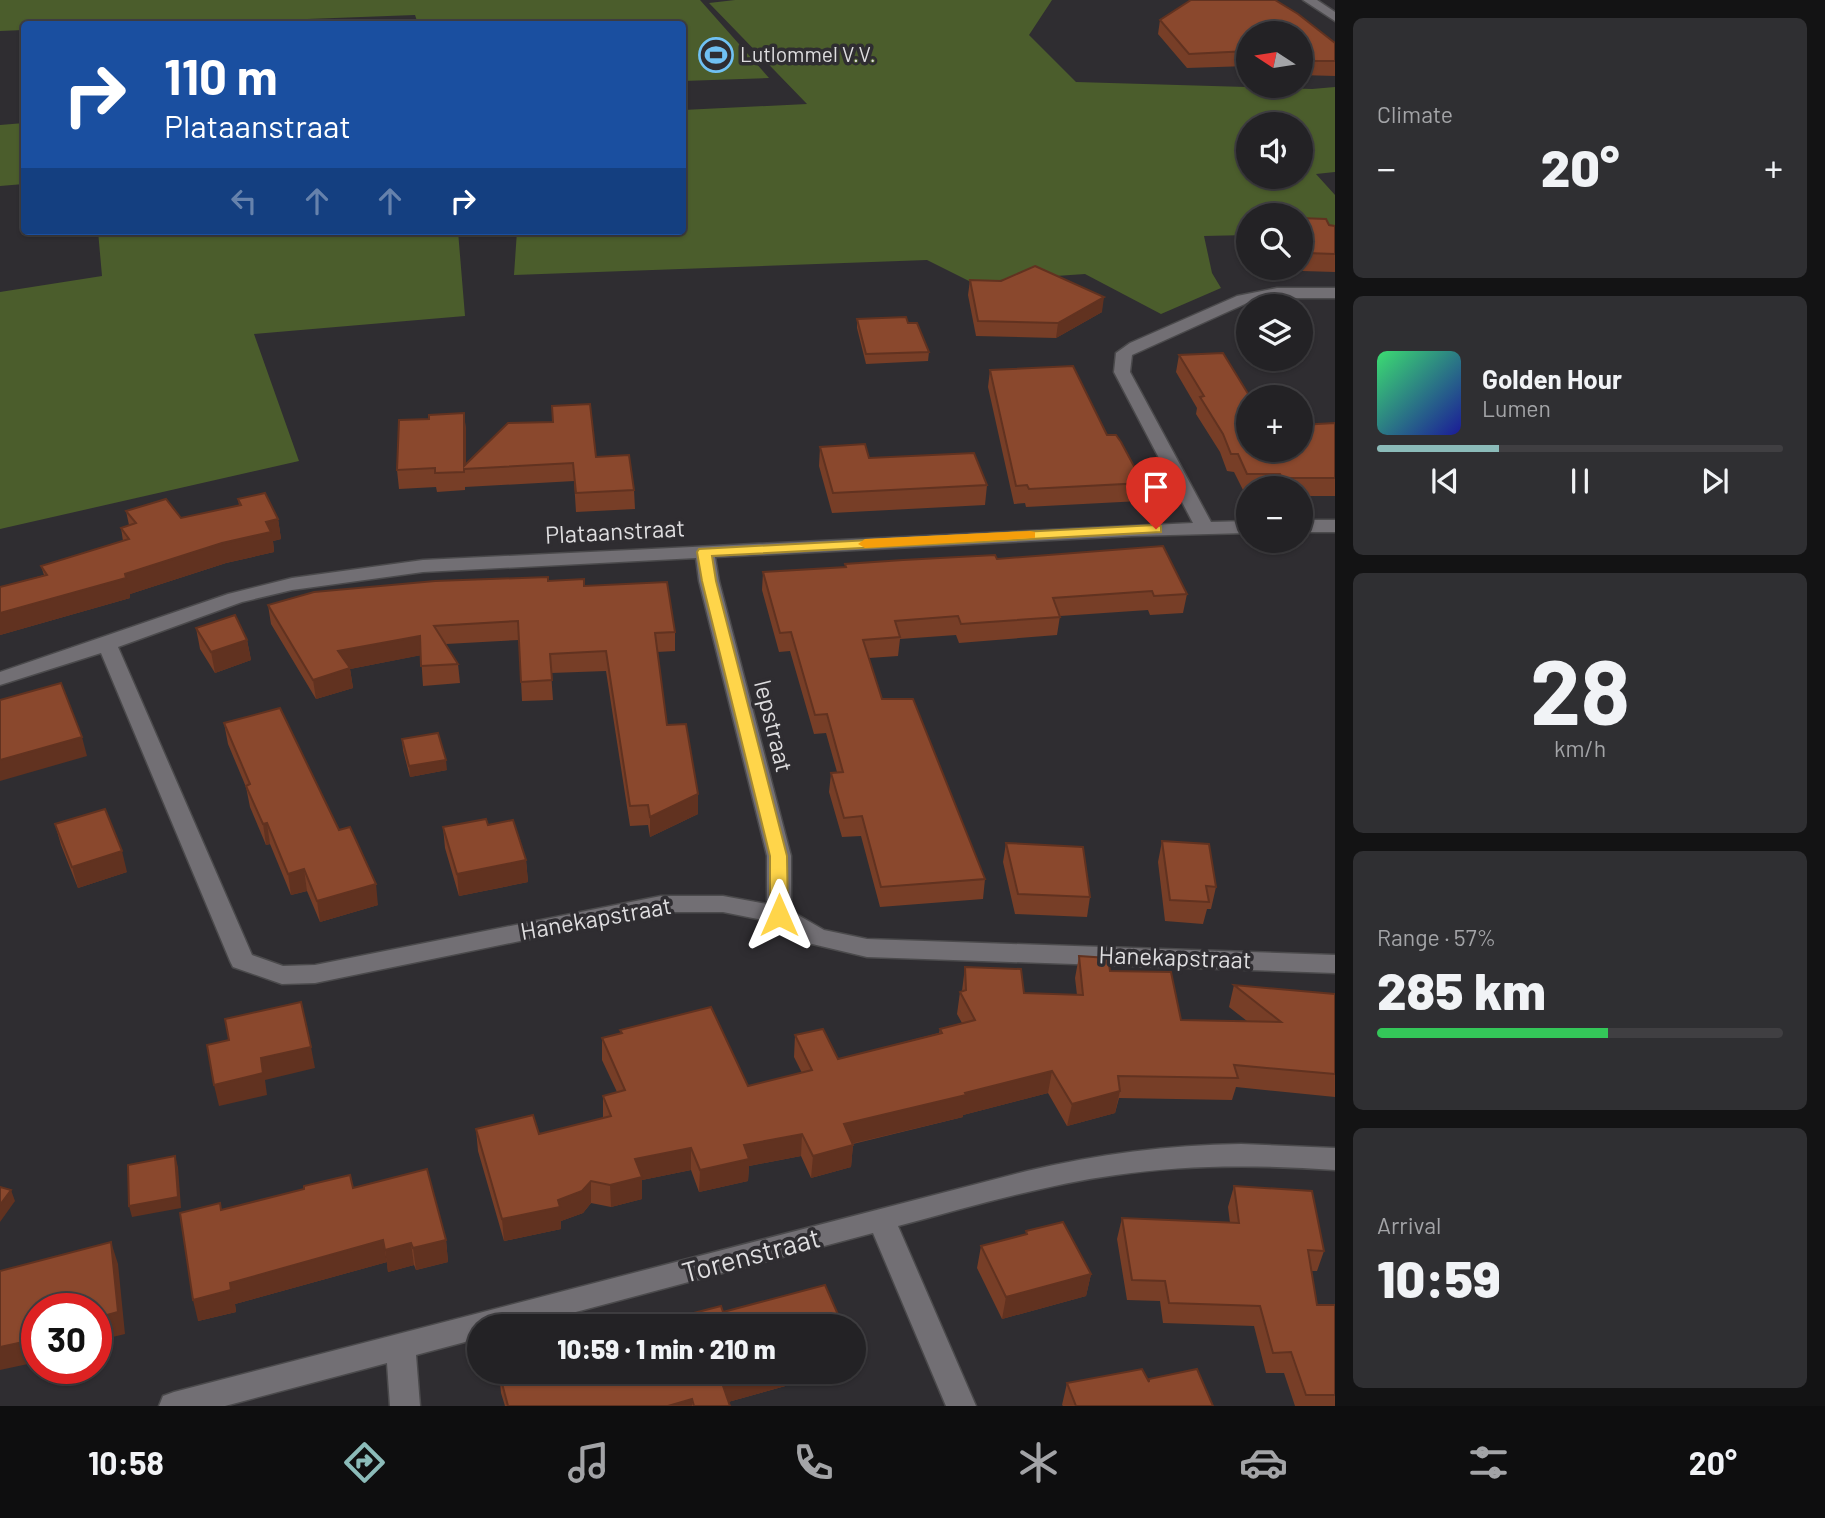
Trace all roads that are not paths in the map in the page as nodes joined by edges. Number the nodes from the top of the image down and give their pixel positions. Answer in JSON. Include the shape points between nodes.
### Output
{"nodes":[{"id":1,"x":1309,"y":0,"type":"edge"},
{"id":2,"x":1335,"y":17,"type":"edge"},
{"id":3,"x":1335,"y":293,"type":"edge"},
{"id":4,"x":1313,"y":526,"type":"edge"},
{"id":5,"x":1335,"y":526,"type":"edge"},
{"id":6,"x":1236,"y":527,"type":"edge"},
{"id":7,"x":1205,"y":528,"type":"junction"},
{"id":8,"x":705,"y":552,"type":"junction"},
{"id":9,"x":107,"y":644,"type":"junction"},
{"id":10,"x":0,"y":679,"type":"edge"},
{"id":11,"x":779,"y":915,"type":"junction"},
{"id":12,"x":1335,"y":964,"type":"edge"},
{"id":13,"x":1335,"y":1159,"type":"edge"},
{"id":14,"x":882,"y":1221,"type":"junction"},
{"id":15,"x":401,"y":1345,"type":"junction"},
{"id":16,"x":174,"y":1406,"type":"edge"},
{"id":17,"x":405,"y":1406,"type":"edge"},
{"id":18,"x":961,"y":1406,"type":"edge"}],
"edges":[{"from":1,"to":2,"type":"street"},
{"from":3,"to":7,"type":"street","via":[[1277,293],[1243,299],[1125,353],[1122,372]]},
{"from":4,"to":5,"type":"street"},
{"from":6,"to":7,"type":"street","name":"Plataanstraat"},
{"from":7,"to":8,"type":"street","name":"Plataanstraat"},
{"from":8,"to":9,"type":"street","name":"Plataanstraat","via":[[423,566],[292,584],[235,598]]},
{"from":8,"to":11,"type":"street","name":"Iepstraat","via":[[779,856]]},
{"from":9,"to":10,"type":"street","name":"Plataanstraat"},
{"from":9,"to":11,"type":"street","name":"Hanekapstraat","via":[[242,961],[282,975],[315,974],[661,904],[723,904]]},
{"from":11,"to":12,"type":"street","name":"Hanekapstraat","via":[[817,937],[867,948]]},
{"from":13,"to":14,"type":"street","name":"Torenstraat","via":[[1258,1153],[1086,1169]]},
{"from":14,"to":15,"type":"street","name":"Torenstraat"},
{"from":14,"to":18,"type":"street"},
{"from":15,"to":16,"type":"street","name":"Torenstraat"},
{"from":15,"to":17,"type":"street"}]}
